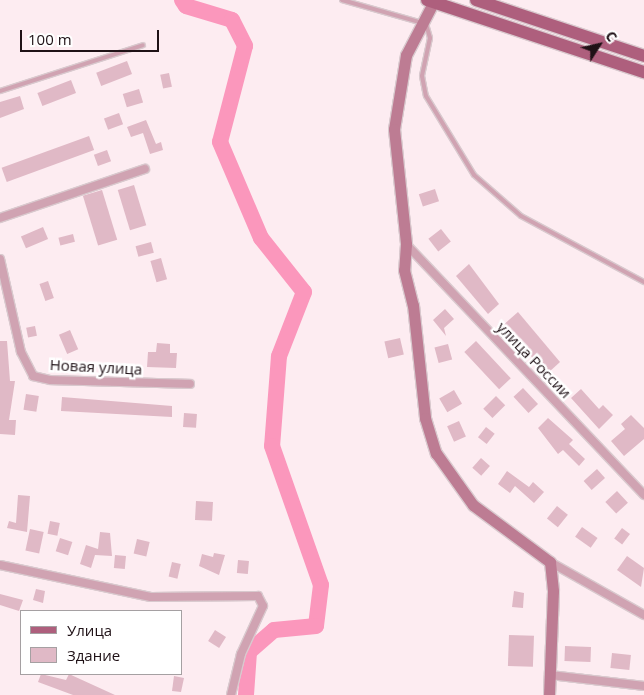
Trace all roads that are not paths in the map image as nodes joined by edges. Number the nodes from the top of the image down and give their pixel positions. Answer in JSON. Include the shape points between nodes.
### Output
{"nodes":[{"id":1,"x":342,"y":0,"type":"edge"},
{"id":2,"x":476,"y":0,"type":"edge"},
{"id":3,"x":430,"y":1,"type":"edge"},
{"id":4,"x":426,"y":24,"type":"junction"},
{"id":5,"x":143,"y":45,"type":"dead end"},
{"id":6,"x":644,"y":56,"type":"edge"},
{"id":7,"x":644,"y":72,"type":"edge"},
{"id":8,"x":0,"y":90,"type":"edge"},
{"id":9,"x":146,"y":169,"type":"dead end"},
{"id":10,"x":0,"y":218,"type":"edge"},
{"id":11,"x":406,"y":244,"type":"junction"},
{"id":12,"x":0,"y":259,"type":"edge"},
{"id":13,"x":644,"y":282,"type":"edge"},
{"id":14,"x":190,"y":384,"type":"dead end"},
{"id":15,"x":644,"y":495,"type":"edge"},
{"id":16,"x":550,"y":562,"type":"junction"},
{"id":17,"x":0,"y":565,"type":"edge"},
{"id":18,"x":644,"y":615,"type":"edge"},
{"id":19,"x":550,"y":675,"type":"junction"},
{"id":20,"x":644,"y":686,"type":"edge"},
{"id":21,"x":232,"y":695,"type":"edge"},
{"id":22,"x":549,"y":695,"type":"edge"}],
"edges":[{"from":1,"to":4,"type":"lane"},
{"from":2,"to":6,"type":"main road"},
{"from":3,"to":4,"type":"street"},
{"from":3,"to":7,"type":"main road"},
{"from":4,"to":11,"type":"street","via":[[417,30],[406,56],[396,98],[395,163]]},
{"from":4,"to":13,"type":"lane","via":[[430,38],[422,76],[426,96],[474,175],[521,216]]},
{"from":5,"to":8,"type":"lane"},
{"from":9,"to":10,"type":"street"},
{"from":11,"to":15,"type":"street","name":"улица России"},
{"from":11,"to":16,"type":"street","via":[[404,270],[413,305],[425,418],[436,453],[473,505]]},
{"from":12,"to":14,"type":"street","name":"Новая улица","via":[[21,352],[33,376],[51,380]]},
{"from":16,"to":18,"type":"street"},
{"from":16,"to":19,"type":"street","via":[[553,591]]},
{"from":17,"to":21,"type":"street","via":[[151,597],[258,596],[263,606],[241,654]]},
{"from":19,"to":20,"type":"street"},
{"from":19,"to":22,"type":"street"}]}
